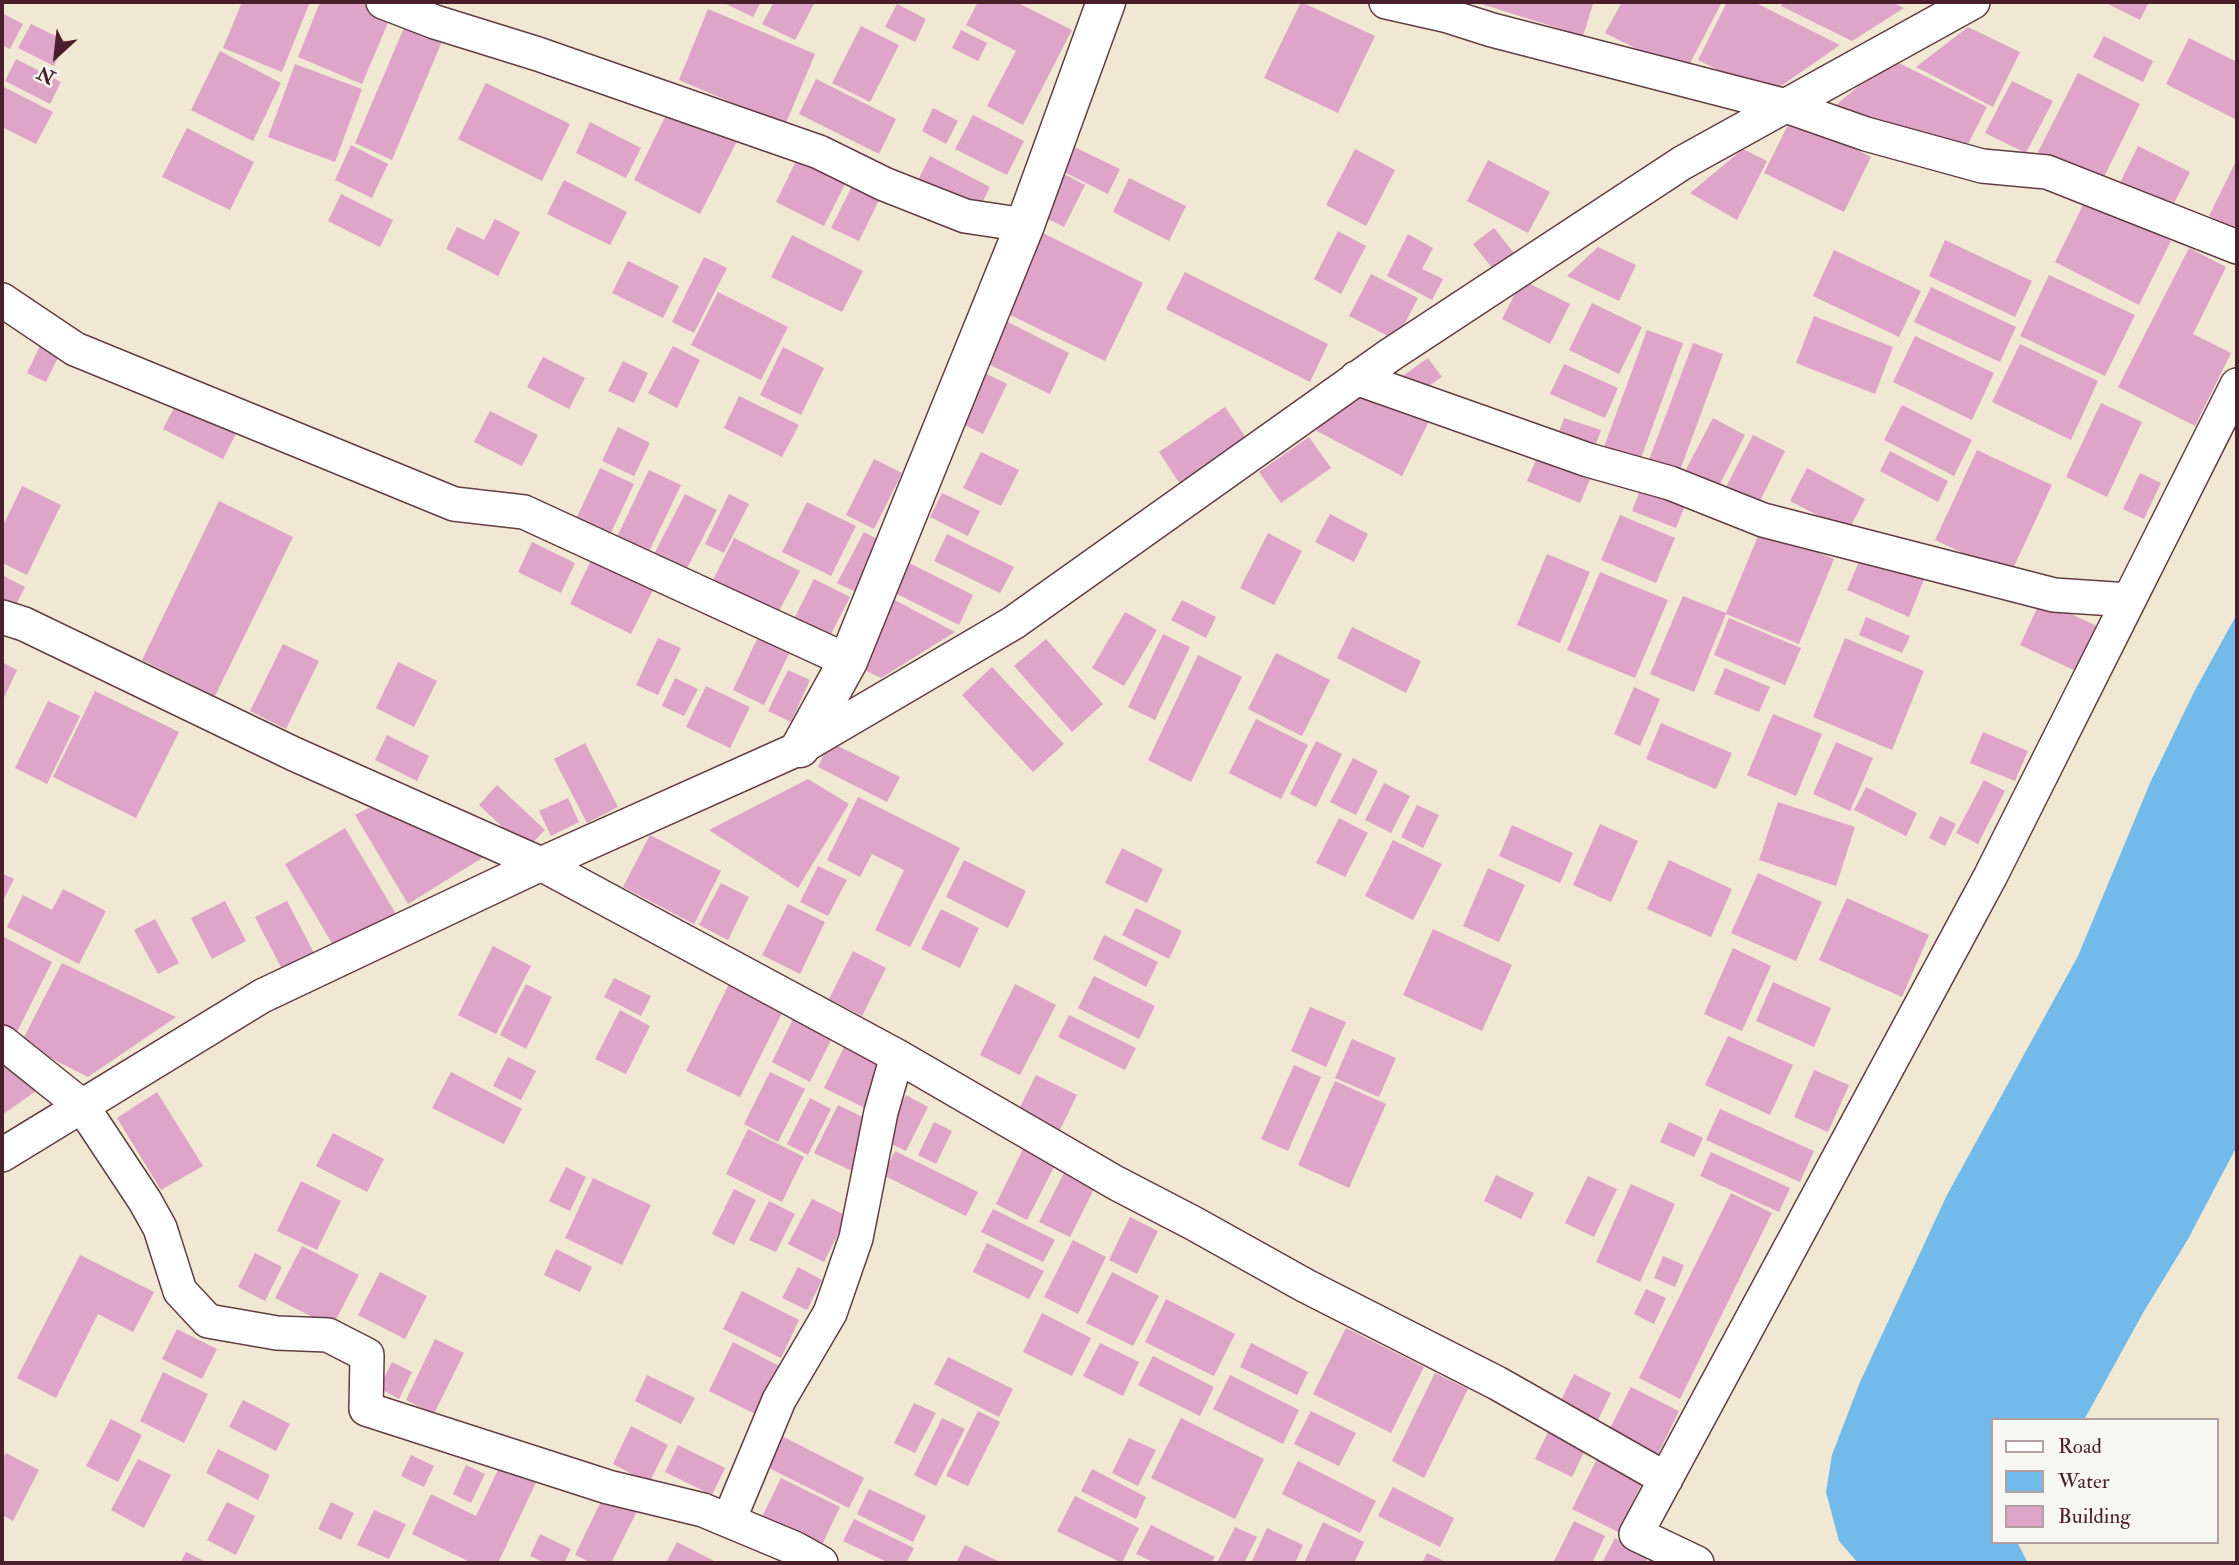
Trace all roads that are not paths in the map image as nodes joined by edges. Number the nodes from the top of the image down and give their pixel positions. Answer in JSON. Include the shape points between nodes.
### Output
{"nodes":[{"id":1,"x":383,"y":2,"type":"edge"},
{"id":2,"x":1106,"y":2,"type":"edge"},
{"id":3,"x":1386,"y":2,"type":"edge"},
{"id":4,"x":1973,"y":2,"type":"edge"},
{"id":5,"x":1786,"y":106,"type":"junction"},
{"id":6,"x":1025,"y":225,"type":"junction"},
{"id":7,"x":2237,"y":247,"type":"edge"},
{"id":8,"x":2,"y":300,"type":"edge"},
{"id":9,"x":1356,"y":378,"type":"junction"},
{"id":10,"x":2237,"y":385,"type":"edge"},
{"id":11,"x":2129,"y":600,"type":"junction"},
{"id":12,"x":2,"y":617,"type":"edge"},
{"id":13,"x":848,"y":662,"type":"junction"},
{"id":14,"x":800,"y":748,"type":"junction"},
{"id":15,"x":541,"y":864,"type":"junction"},
{"id":16,"x":2,"y":1042,"type":"edge"},
{"id":17,"x":897,"y":1056,"type":"junction"},
{"id":18,"x":82,"y":1106,"type":"junction"},
{"id":19,"x":2,"y":1155,"type":"edge"},
{"id":20,"x":1666,"y":1479,"type":"junction"},
{"id":21,"x":729,"y":1520,"type":"junction"},
{"id":22,"x":821,"y":1563,"type":"edge"},
{"id":23,"x":1697,"y":1563,"type":"edge"}],
"edges":[{"from":1,"to":6,"type":"street","via":[[820,152],[965,216]]},
{"from":2,"to":6,"type":"street"},
{"from":3,"to":5,"type":"street"},
{"from":4,"to":5,"type":"street"},
{"from":5,"to":7,"type":"street","via":[[1982,166],[2047,172]]},
{"from":5,"to":9,"type":"street","via":[[1682,163]]},
{"from":6,"to":13,"type":"street"},
{"from":8,"to":13,"type":"street","via":[[75,349],[454,504],[524,512]]},
{"from":9,"to":11,"type":"street","via":[[1588,460],[1670,483],[1763,520],[2054,595]]},
{"from":9,"to":14,"type":"street","via":[[1013,623]]},
{"from":10,"to":11,"type":"street"},
{"from":11,"to":20,"type":"street","via":[[1990,877]]},
{"from":12,"to":15,"type":"street"},
{"from":13,"to":14,"type":"street"},
{"from":14,"to":15,"type":"street"},
{"from":15,"to":17,"type":"street"},
{"from":15,"to":18,"type":"street","via":[[262,996]]},
{"from":16,"to":18,"type":"street"},
{"from":17,"to":20,"type":"street","via":[[1116,1183],[1497,1383]]},
{"from":17,"to":21,"type":"street","via":[[856,1238],[830,1312],[779,1400]]},
{"from":18,"to":19,"type":"street"},
{"from":18,"to":21,"type":"street","via":[[160,1228],[180,1291],[208,1321],[277,1333],[328,1335],[367,1355],[366,1409],[608,1487]]},
{"from":20,"to":23,"type":"street","via":[[1636,1534]]},
{"from":21,"to":22,"type":"street"}]}
